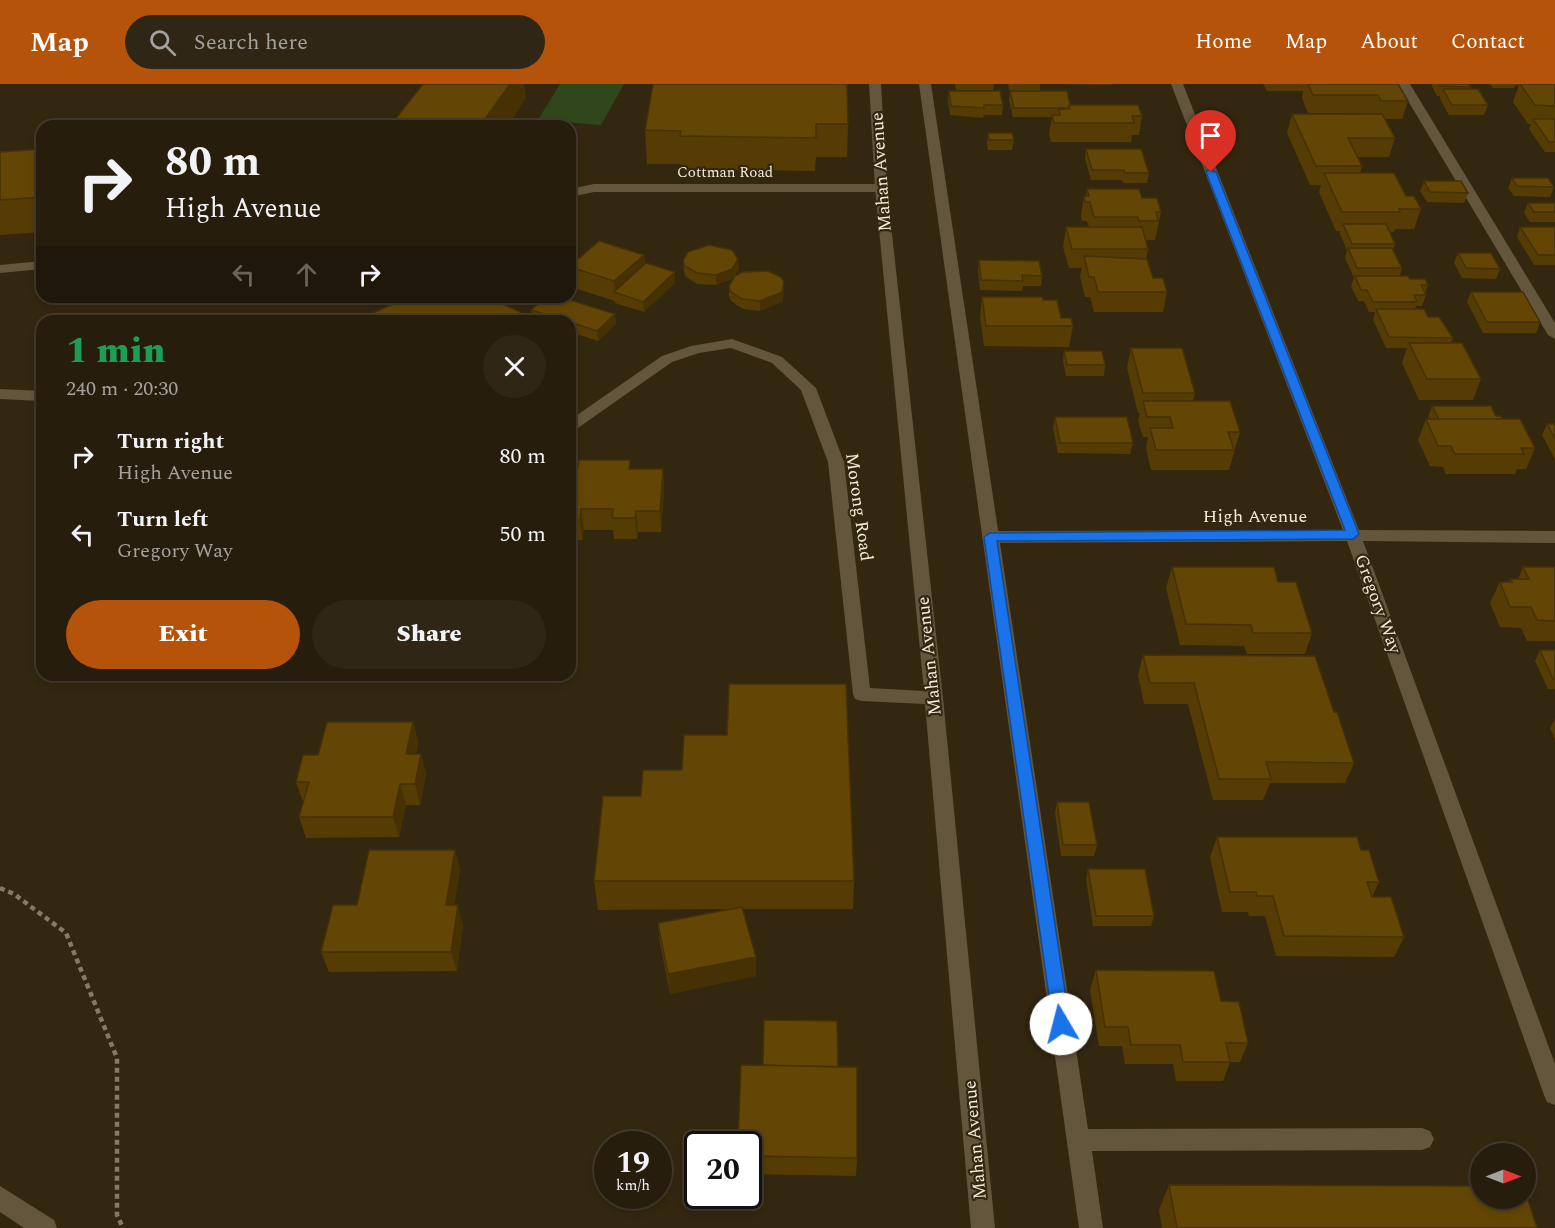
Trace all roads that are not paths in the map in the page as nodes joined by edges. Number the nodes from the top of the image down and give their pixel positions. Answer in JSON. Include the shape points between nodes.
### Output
{"nodes":[{"id":1,"x":875,"y":84,"type":"edge"},
{"id":2,"x":925,"y":84,"type":"edge"},
{"id":3,"x":1177,"y":84,"type":"edge"},
{"id":4,"x":1404,"y":84,"type":"edge"},
{"id":5,"x":881,"y":188,"type":"junction"},
{"id":6,"x":576,"y":192,"type":"edge"},
{"id":7,"x":36,"y":266,"type":"edge"},
{"id":8,"x":0,"y":269,"type":"edge"},
{"id":9,"x":1555,"y":335,"type":"edge"},
{"id":10,"x":0,"y":394,"type":"edge"},
{"id":11,"x":36,"y":396,"type":"edge"},
{"id":12,"x":576,"y":423,"type":"edge"},
{"id":13,"x":1353,"y":534,"type":"junction"},
{"id":14,"x":990,"y":537,"type":"junction"},
{"id":15,"x":1555,"y":537,"type":"edge"},
{"id":16,"x":934,"y":698,"type":"junction"},
{"id":17,"x":1555,"y":1095,"type":"edge"},
{"id":18,"x":1422,"y":1139,"type":"dead end"},
{"id":19,"x":1078,"y":1140,"type":"junction"},
{"id":20,"x":0,"y":1198,"type":"edge"},
{"id":21,"x":45,"y":1228,"type":"edge"},
{"id":22,"x":983,"y":1228,"type":"edge"},
{"id":23,"x":1091,"y":1228,"type":"edge"}],
"edges":[{"from":1,"to":5,"type":"street","name":"Mahan Avenue"},
{"from":2,"to":14,"type":"street"},
{"from":3,"to":13,"type":"street","name":"Gregory Way"},
{"from":4,"to":9,"type":"street"},
{"from":5,"to":6,"type":"street","name":"Cottman Road","via":[[594,188]]},
{"from":5,"to":16,"type":"street","name":"Mahan Avenue"},
{"from":7,"to":8,"type":"street"},
{"from":10,"to":11,"type":"street"},
{"from":12,"to":16,"type":"street","name":"Morong Road","via":[[666,359],[696,349],[732,343],[777,360],[808,388],[836,462],[862,694]]},
{"from":13,"to":14,"type":"street","name":"High Avenue"},
{"from":13,"to":15,"type":"street","name":"High Avenue"},
{"from":13,"to":17,"type":"street","name":"Gregory Way"},
{"from":14,"to":19,"type":"street"},
{"from":16,"to":22,"type":"street","name":"Mahan Avenue"},
{"from":18,"to":19,"type":"street"},
{"from":19,"to":23,"type":"street"},
{"from":20,"to":21,"type":"street"}]}
